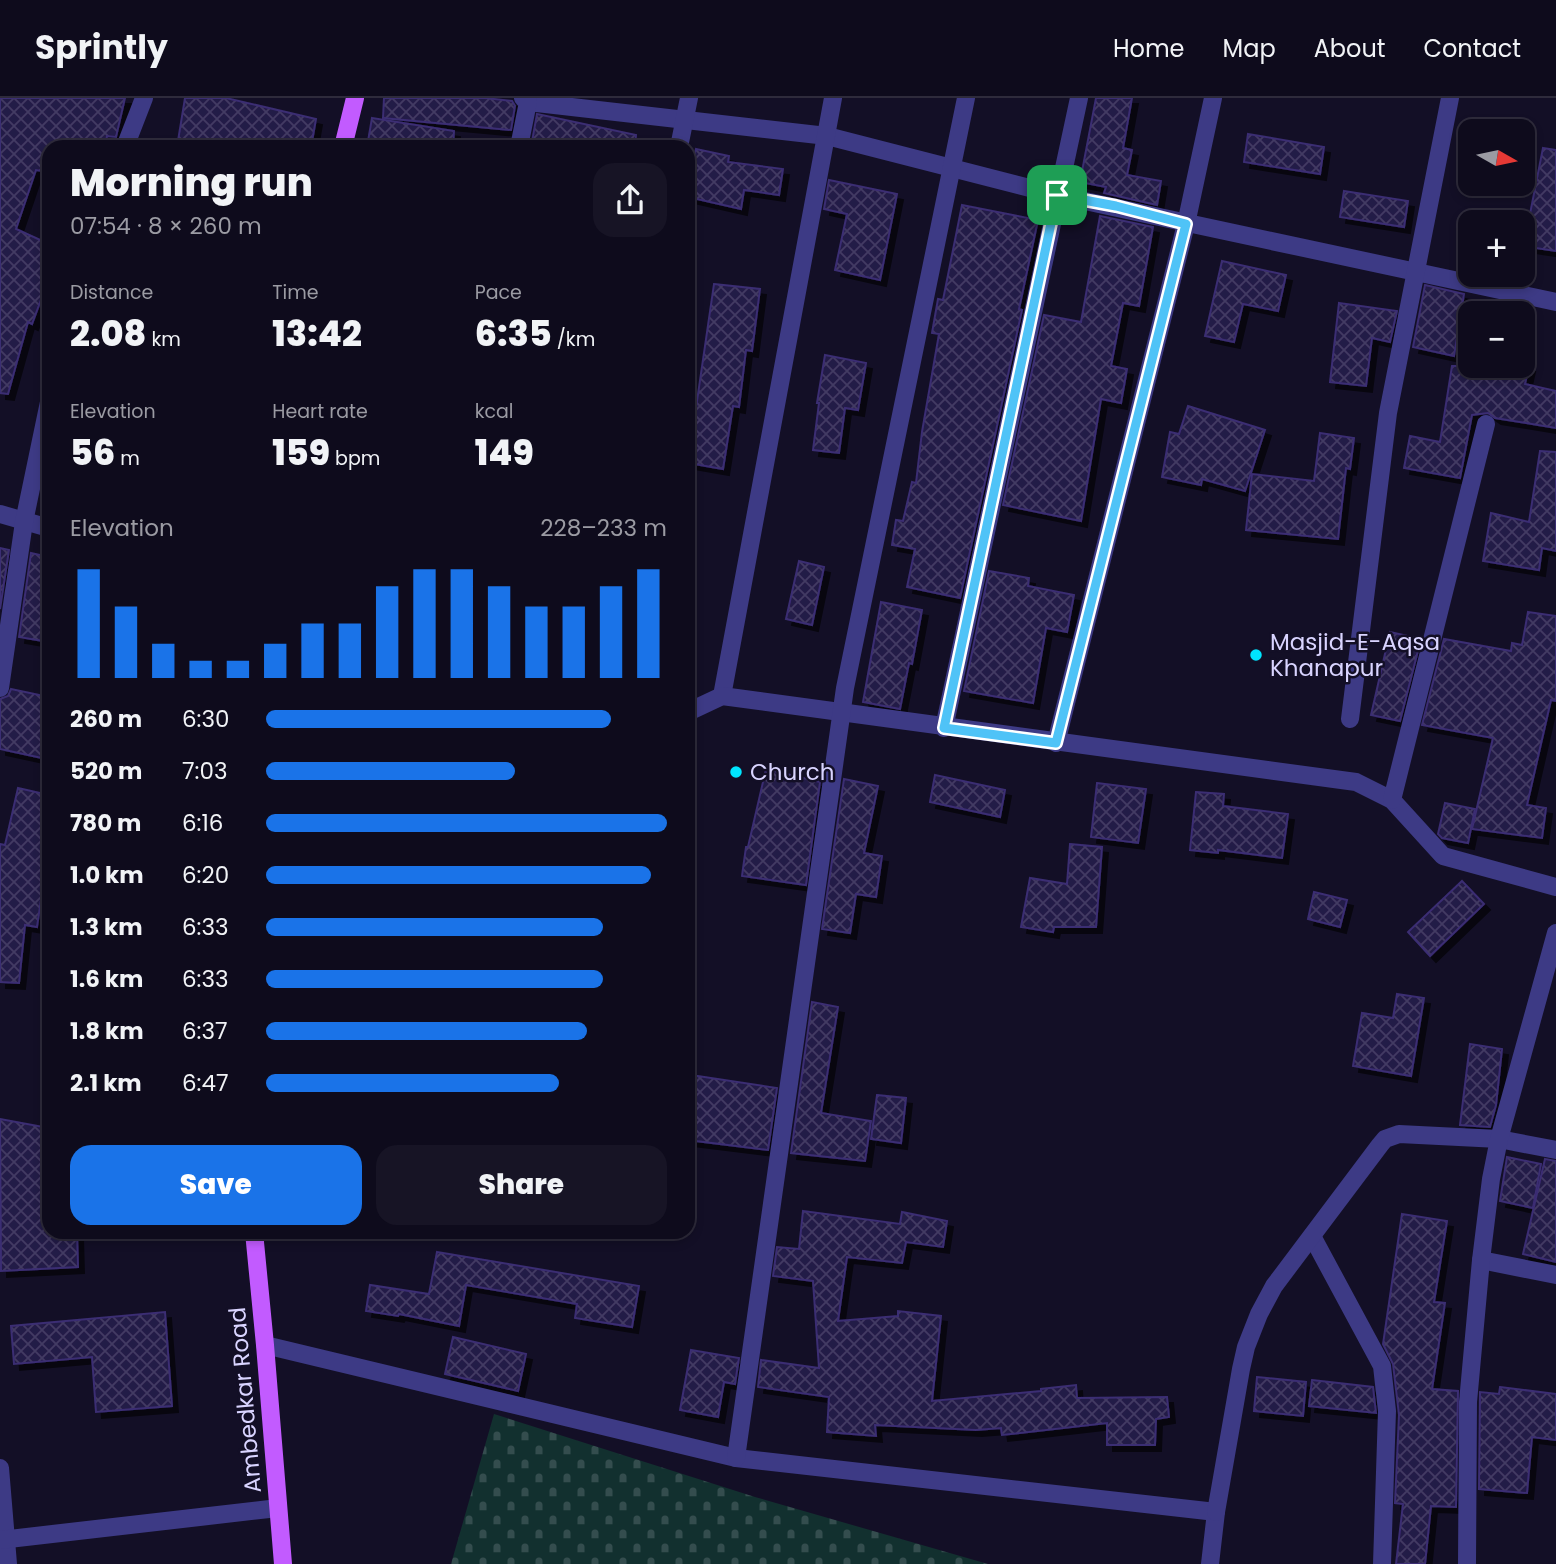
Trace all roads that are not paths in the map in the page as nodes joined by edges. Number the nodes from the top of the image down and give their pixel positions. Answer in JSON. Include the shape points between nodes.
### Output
{"nodes":[{"id":1,"x":144,"y":98,"type":"edge"},
{"id":2,"x":355,"y":98,"type":"edge"},
{"id":3,"x":689,"y":98,"type":"edge"},
{"id":4,"x":833,"y":98,"type":"edge"},
{"id":5,"x":966,"y":98,"type":"edge"},
{"id":6,"x":1079,"y":98,"type":"edge"},
{"id":7,"x":1213,"y":98,"type":"edge"},
{"id":8,"x":1450,"y":98,"type":"edge"},
{"id":9,"x":525,"y":100,"type":"edge"},
{"id":10,"x":685,"y":120,"type":"junction"},
{"id":11,"x":827,"y":136,"type":"junction"},
{"id":12,"x":128,"y":140,"type":"edge"},
{"id":13,"x":345,"y":140,"type":"edge"},
{"id":14,"x":520,"y":140,"type":"edge"},
{"id":15,"x":681,"y":140,"type":"edge"},
{"id":16,"x":953,"y":168,"type":"junction"},
{"id":17,"x":1057,"y":195,"type":"junction"},
{"id":18,"x":1186,"y":224,"type":"junction"},
{"id":19,"x":1415,"y":271,"type":"junction"},
{"id":20,"x":1556,"y":303,"type":"edge"},
{"id":21,"x":1486,"y":424,"type":"dead end"},
{"id":22,"x":42,"y":436,"type":"edge"},
{"id":23,"x":0,"y":514,"type":"edge"},
{"id":24,"x":24,"y":522,"type":"junction"},
{"id":25,"x":42,"y":526,"type":"edge"},
{"id":26,"x":0,"y":688,"type":"edge"},
{"id":27,"x":722,"y":696,"type":"junction"},
{"id":28,"x":695,"y":709,"type":"edge"},
{"id":29,"x":841,"y":713,"type":"junction"},
{"id":30,"x":1350,"y":719,"type":"dead end"},
{"id":31,"x":944,"y":728,"type":"junction"},
{"id":32,"x":1056,"y":743,"type":"junction"},
{"id":33,"x":1392,"y":800,"type":"junction"},
{"id":34,"x":1556,"y":887,"type":"edge"},
{"id":35,"x":1556,"y":933,"type":"edge"},
{"id":36,"x":1499,"y":1139,"type":"junction"},
{"id":37,"x":1556,"y":1150,"type":"edge"},
{"id":38,"x":1312,"y":1236,"type":"junction"},
{"id":39,"x":255,"y":1239,"type":"edge"},
{"id":40,"x":1481,"y":1260,"type":"junction"},
{"id":41,"x":1556,"y":1275,"type":"edge"},
{"id":42,"x":265,"y":1345,"type":"junction"},
{"id":43,"x":736,"y":1458,"type":"junction"},
{"id":44,"x":0,"y":1468,"type":"edge"},
{"id":45,"x":278,"y":1508,"type":"junction"},
{"id":46,"x":1216,"y":1511,"type":"junction"},
{"id":47,"x":2,"y":1539,"type":"edge"},
{"id":48,"x":8,"y":1564,"type":"edge"},
{"id":49,"x":283,"y":1564,"type":"edge"},
{"id":50,"x":1210,"y":1564,"type":"edge"},
{"id":51,"x":1382,"y":1564,"type":"edge"},
{"id":52,"x":1467,"y":1564,"type":"edge"}],
"edges":[{"from":1,"to":12,"type":"street"},
{"from":2,"to":13,"type":"main road"},
{"from":3,"to":10,"type":"street"},
{"from":4,"to":11,"type":"street"},
{"from":5,"to":16,"type":"street"},
{"from":6,"to":17,"type":"street"},
{"from":7,"to":18,"type":"street"},
{"from":8,"to":19,"type":"street"},
{"from":9,"to":10,"type":"street"},
{"from":9,"to":14,"type":"street"},
{"from":10,"to":11,"type":"street"},
{"from":10,"to":15,"type":"street"},
{"from":11,"to":16,"type":"street"},
{"from":11,"to":27,"type":"street"},
{"from":16,"to":17,"type":"street"},
{"from":16,"to":29,"type":"street"},
{"from":17,"to":18,"type":"street"},
{"from":17,"to":31,"type":"street"},
{"from":18,"to":19,"type":"street"},
{"from":18,"to":32,"type":"street"},
{"from":19,"to":20,"type":"street"},
{"from":19,"to":30,"type":"street","via":[[1388,413]]},
{"from":21,"to":33,"type":"street"},
{"from":22,"to":24,"type":"street"},
{"from":23,"to":24,"type":"street"},
{"from":24,"to":25,"type":"street"},
{"from":24,"to":26,"type":"street"},
{"from":27,"to":28,"type":"street"},
{"from":27,"to":29,"type":"street"},
{"from":29,"to":31,"type":"street"},
{"from":29,"to":43,"type":"street"},
{"from":31,"to":32,"type":"street"},
{"from":32,"to":33,"type":"street","via":[[1356,782]]},
{"from":33,"to":34,"type":"street","via":[[1443,856]]},
{"from":35,"to":36,"type":"street"},
{"from":36,"to":37,"type":"street"},
{"from":36,"to":38,"type":"street","via":[[1399,1134],[1385,1139]]},
{"from":36,"to":40,"type":"street"},
{"from":38,"to":46,"type":"street","via":[[1273,1286],[1247,1347]]},
{"from":38,"to":51,"type":"street","via":[[1382,1366],[1387,1411]]},
{"from":39,"to":42,"type":"main road","name":"Ambedkar Road"},
{"from":40,"to":41,"type":"street"},
{"from":40,"to":52,"type":"street","via":[[1468,1402]]},
{"from":42,"to":43,"type":"street"},
{"from":42,"to":45,"type":"main road","name":"Ambedkar Road"},
{"from":43,"to":46,"type":"street"},
{"from":44,"to":47,"type":"street"},
{"from":45,"to":47,"type":"street"},
{"from":45,"to":49,"type":"main road","name":"Ambedkar Road"},
{"from":46,"to":50,"type":"street"},
{"from":47,"to":48,"type":"street"}]}
